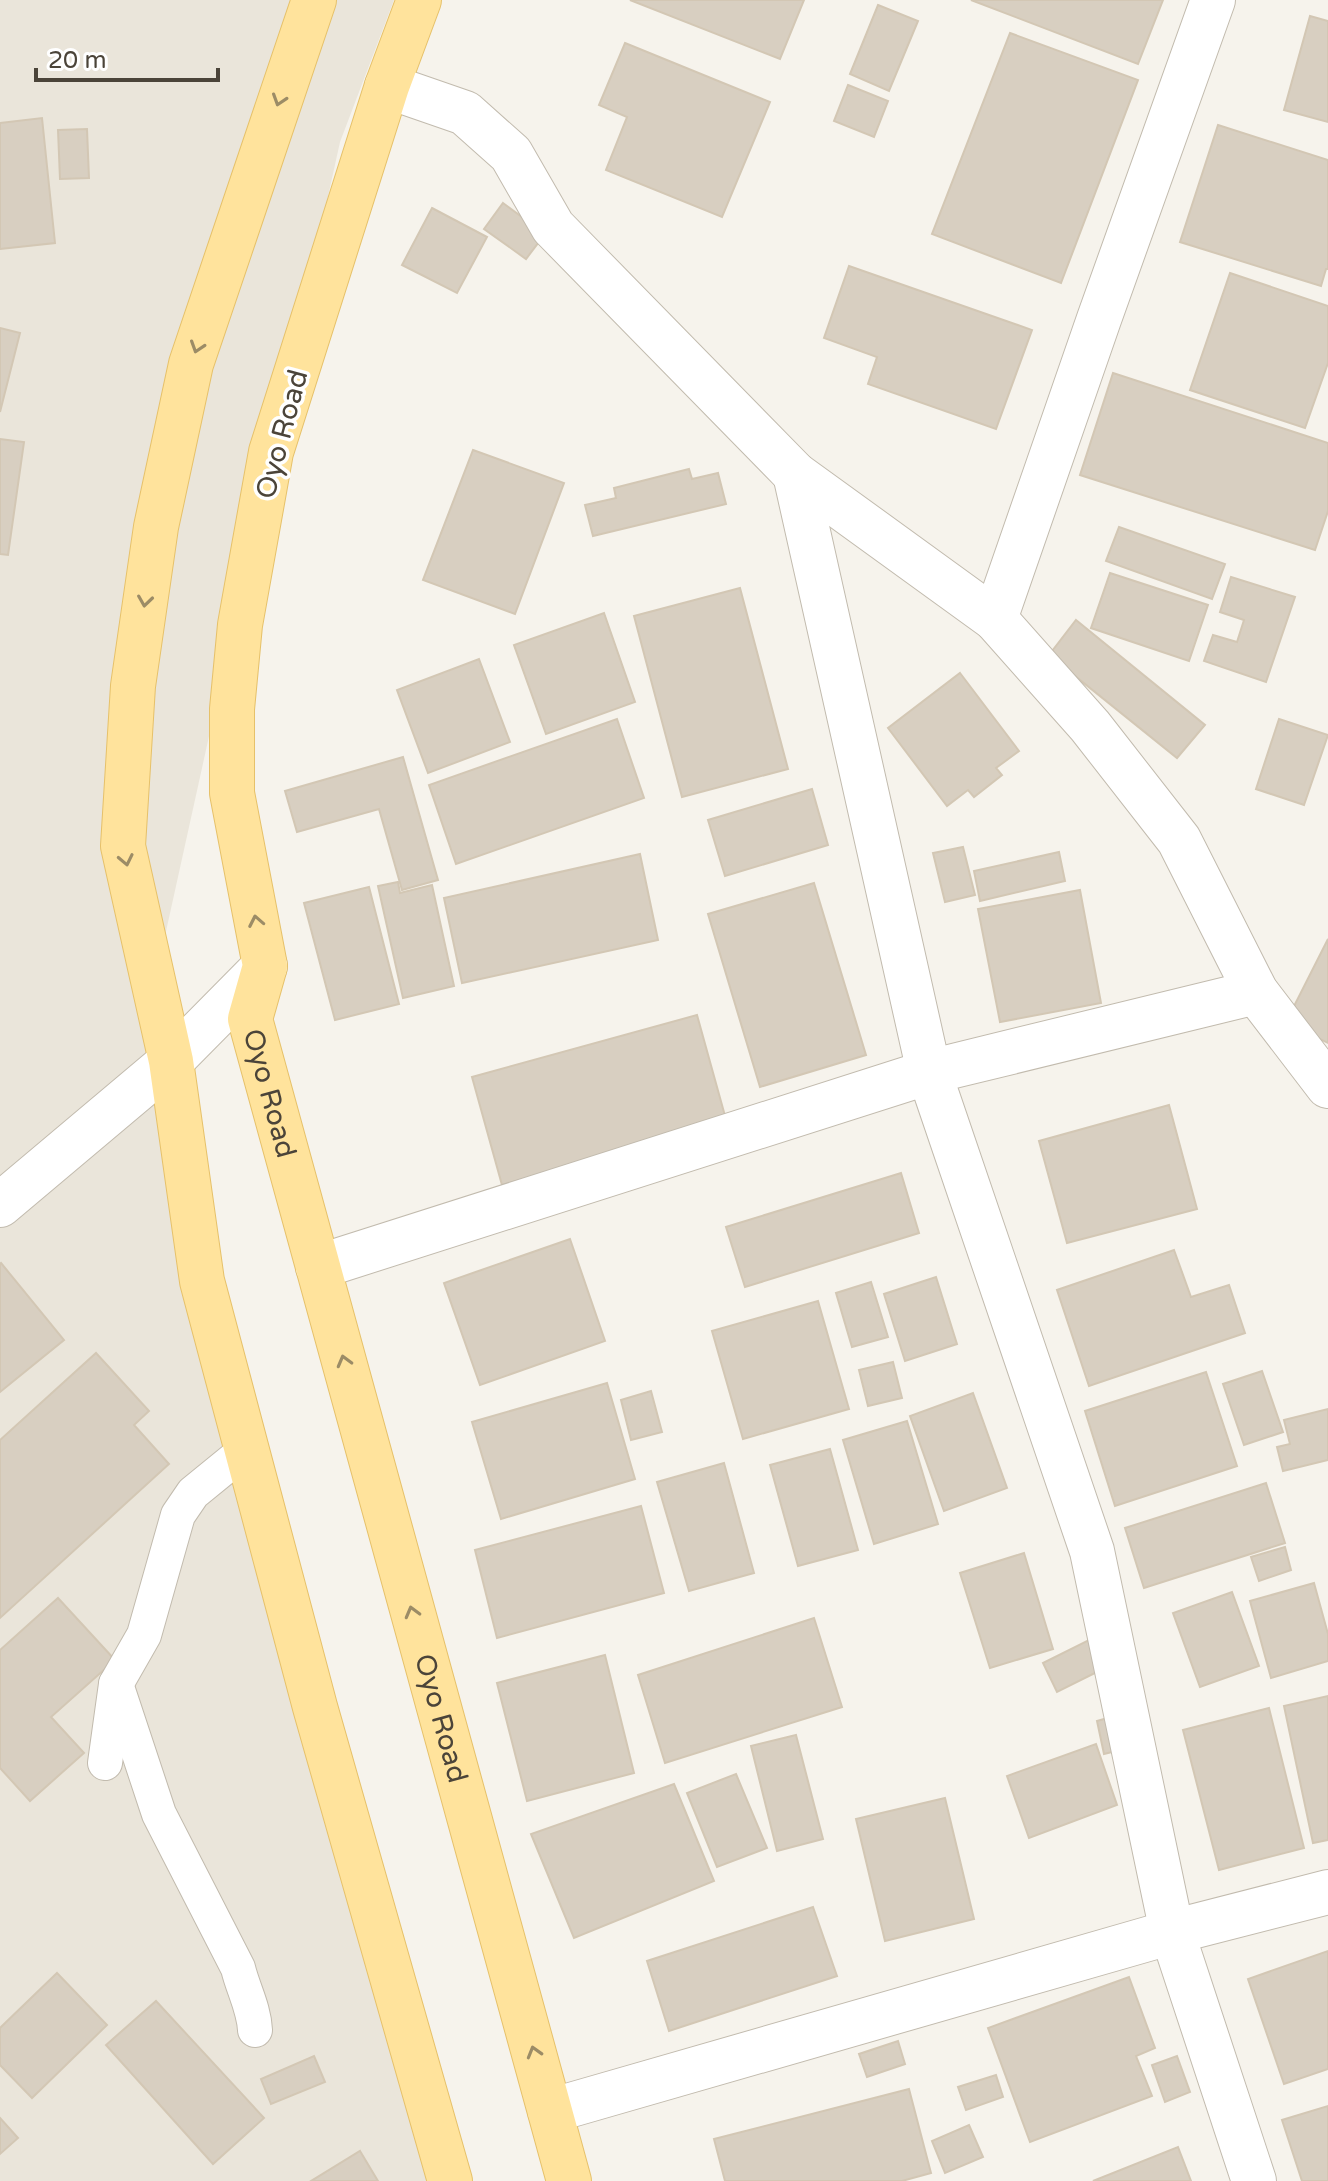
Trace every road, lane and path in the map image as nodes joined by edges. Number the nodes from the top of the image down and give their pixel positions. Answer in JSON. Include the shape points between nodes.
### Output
{"nodes":[{"id":1,"x":314,"y":0,"type":"edge"},
{"id":2,"x":419,"y":0,"type":"edge"},
{"id":3,"x":1213,"y":0,"type":"edge"},
{"id":4,"x":387,"y":86,"type":"junction"},
{"id":5,"x":795,"y":474,"type":"junction"},
{"id":6,"x":995,"y":619,"type":"junction"},
{"id":7,"x":265,"y":966,"type":"junction"},
{"id":8,"x":1256,"y":992,"type":"junction"},
{"id":9,"x":171,"y":1061,"type":"junction"},
{"id":10,"x":929,"y":1072,"type":"junction"},
{"id":11,"x":1328,"y":1086,"type":"edge"},
{"id":12,"x":0,"y":1205,"type":"edge"},
{"id":13,"x":318,"y":1267,"type":"junction"},
{"id":14,"x":247,"y":1449,"type":"junction"},
{"id":15,"x":116,"y":1684,"type":"junction"},
{"id":16,"x":105,"y":1763,"type":"dead end"},
{"id":17,"x":1328,"y":1892,"type":"edge"},
{"id":18,"x":1172,"y":1932,"type":"junction"},
{"id":19,"x":255,"y":2030,"type":"dead end"},
{"id":20,"x":550,"y":2111,"type":"junction"},
{"id":21,"x":450,"y":2181,"type":"edge"},
{"id":22,"x":569,"y":2181,"type":"edge"},
{"id":23,"x":1254,"y":2181,"type":"edge"}],
"edges":[{"from":1,"to":9,"type":"main road","one_way":true,"via":[[191,364],[156,527],[133,686],[123,846]]},
{"from":2,"to":4,"type":"main road","name":"Oyo Road"},
{"from":3,"to":6,"type":"street"},
{"from":4,"to":5,"type":"street","via":[[465,113],[511,154],[553,227]]},
{"from":7,"to":4,"type":"main road","name":"Oyo Road","one_way":true,"via":[[232,793],[240,625],[271,452]]},
{"from":5,"to":6,"type":"street"},
{"from":5,"to":10,"type":"street"},
{"from":6,"to":8,"type":"street","via":[[1090,726],[1179,840]]},
{"from":7,"to":9,"type":"street"},
{"from":7,"to":13,"type":"main road","name":"Oyo Road","via":[[250,1019]]},
{"from":8,"to":10,"type":"street"},
{"from":8,"to":11,"type":"street"},
{"from":9,"to":12,"type":"street"},
{"from":9,"to":14,"type":"main road","via":[[202,1281]]},
{"from":10,"to":13,"type":"street"},
{"from":10,"to":18,"type":"street","via":[[1092,1551]]},
{"from":20,"to":13,"type":"main road","name":"Oyo Road","one_way":true},
{"from":14,"to":15,"type":"lane","via":[[193,1493],[178,1515],[144,1635]]},
{"from":14,"to":21,"type":"main road"},
{"from":15,"to":16,"type":"lane"},
{"from":15,"to":19,"type":"lane","via":[[159,1814],[238,1968],[254,2011]]},
{"from":17,"to":18,"type":"street"},
{"from":18,"to":20,"type":"street"},
{"from":18,"to":23,"type":"street"},
{"from":20,"to":22,"type":"main road","name":"Oyo Road"}]}
